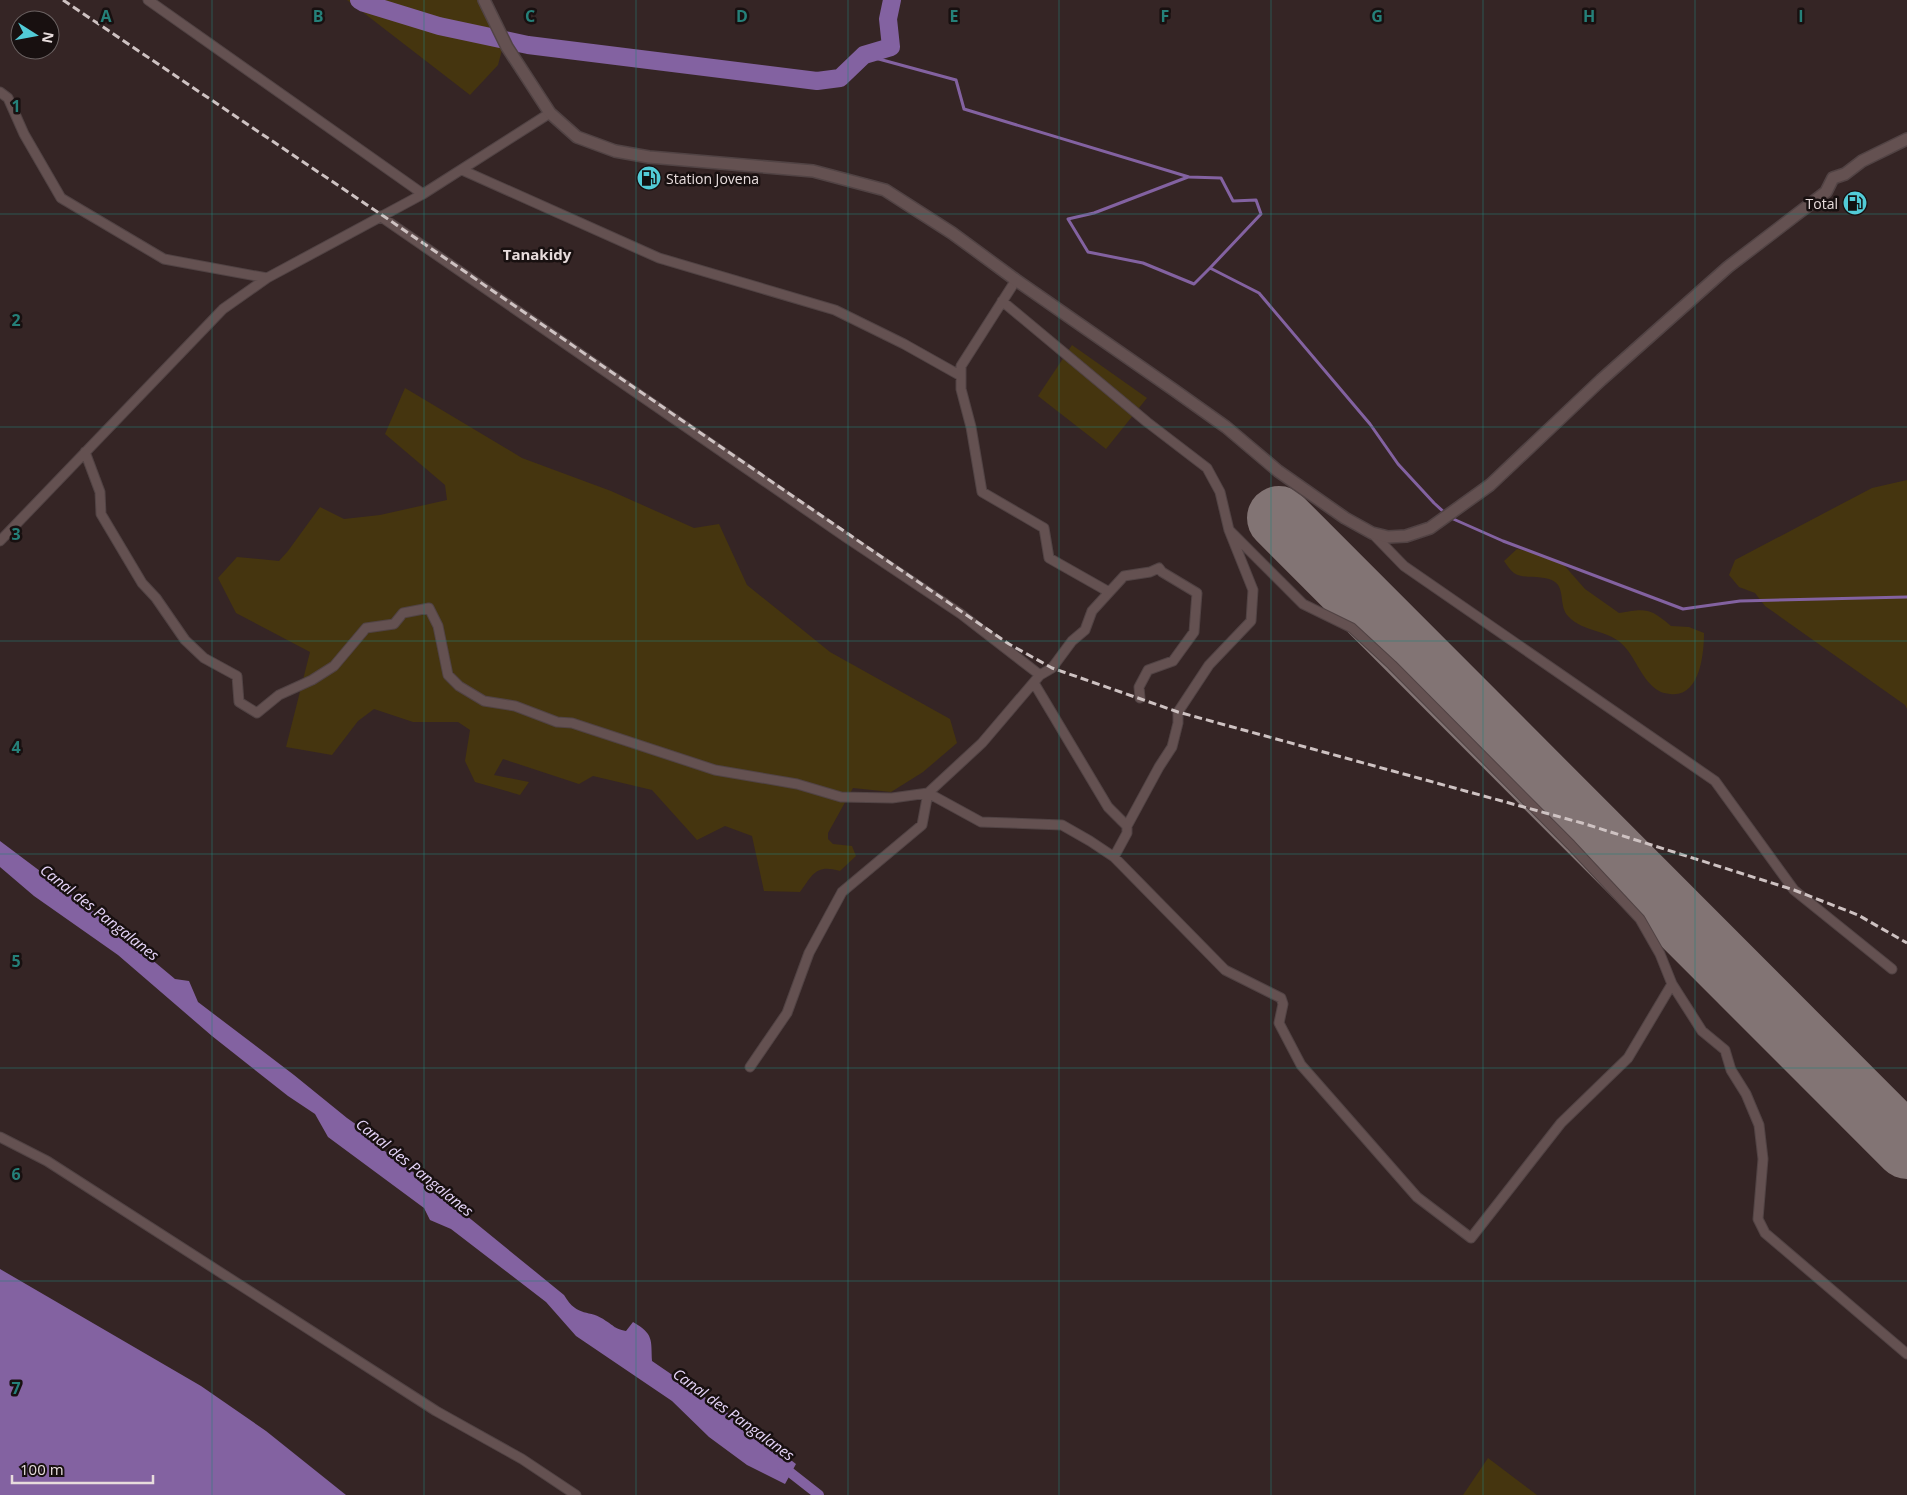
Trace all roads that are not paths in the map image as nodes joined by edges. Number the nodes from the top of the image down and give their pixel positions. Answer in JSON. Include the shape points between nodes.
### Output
{"nodes":[{"id":1,"x":148,"y":0,"type":"edge"},
{"id":2,"x":484,"y":0,"type":"edge"},
{"id":3,"x":0,"y":92,"type":"edge"},
{"id":4,"x":550,"y":112,"type":"junction"},
{"id":5,"x":1907,"y":139,"type":"edge"},
{"id":6,"x":462,"y":170,"type":"junction"},
{"id":7,"x":422,"y":194,"type":"junction"},
{"id":8,"x":380,"y":216,"type":"junction"},
{"id":9,"x":266,"y":278,"type":"junction"},
{"id":10,"x":1016,"y":280,"type":"junction"},
{"id":11,"x":1002,"y":301,"type":"junction"},
{"id":12,"x":961,"y":376,"type":"junction"},
{"id":13,"x":86,"y":452,"type":"junction"},
{"id":14,"x":1229,"y":530,"type":"junction"},
{"id":15,"x":1372,"y":532,"type":"junction"},
{"id":16,"x":0,"y":541,"type":"edge"},
{"id":17,"x":1109,"y":592,"type":"junction"},
{"id":18,"x":1040,"y":675,"type":"junction"},
{"id":19,"x":1034,"y":683,"type":"junction"},
{"id":20,"x":1140,"y":698,"type":"dead end"},
{"id":21,"x":928,"y":793,"type":"junction"},
{"id":22,"x":1127,"y":826,"type":"junction"},
{"id":23,"x":1114,"y":856,"type":"junction"},
{"id":24,"x":1892,"y":969,"type":"dead end"},
{"id":25,"x":1672,"y":984,"type":"junction"},
{"id":26,"x":750,"y":1067,"type":"dead end"},
{"id":27,"x":0,"y":1137,"type":"edge"},
{"id":28,"x":1907,"y":1354,"type":"edge"},
{"id":29,"x":576,"y":1495,"type":"edge"}],
"edges":[{"from":1,"to":7,"type":"street"},
{"from":2,"to":4,"type":"main road","via":[[507,47]]},
{"from":3,"to":9,"type":"street","via":[[8,98],[24,134],[61,198],[164,259]]},
{"from":4,"to":6,"type":"street"},
{"from":4,"to":10,"type":"main road","via":[[576,137],[615,151],[649,157],[813,171],[885,190],[952,232]]},
{"from":5,"to":15,"type":"main road","via":[[1833,178],[1826,192],[1728,267],[1490,485],[1430,528],[1406,536]]},
{"from":6,"to":7,"type":"street"},
{"from":6,"to":12,"type":"street","via":[[659,258],[835,310]]},
{"from":7,"to":8,"type":"street"},
{"from":8,"to":9,"type":"street"},
{"from":8,"to":18,"type":"street","via":[[961,614]]},
{"from":9,"to":13,"type":"street","via":[[223,309]]},
{"from":10,"to":11,"type":"street"},
{"from":10,"to":15,"type":"main road","via":[[1226,427],[1278,471],[1345,518]]},
{"from":11,"to":12,"type":"street","via":[[961,366]]},
{"from":11,"to":14,"type":"street","via":[[1207,468],[1220,492]]},
{"from":12,"to":17,"type":"street","via":[[960,389],[982,492],[1044,528],[1049,558]]},
{"from":13,"to":16,"type":"street"},
{"from":13,"to":21,"type":"street","via":[[100,492],[101,514],[142,583],[185,640],[204,658],[237,676],[240,702],[257,713],[279,695],[334,666],[366,628],[394,624],[403,613],[429,608],[438,626],[448,675],[484,701],[515,706],[715,770],[797,784],[841,797],[892,798]]},
{"from":14,"to":22,"type":"street","via":[[1253,590],[1250,621],[1209,665],[1178,712],[1172,747]]},
{"from":14,"to":25,"type":"street","via":[[1303,604],[1352,628],[1570,845],[1640,918]]},
{"from":15,"to":24,"type":"street","via":[[1404,566],[1715,781],[1794,890]]},
{"from":17,"to":18,"type":"street","via":[[1092,611],[1085,630],[1072,641],[1052,668]]},
{"from":17,"to":20,"type":"street","via":[[1124,576],[1159,568],[1197,593],[1194,632],[1173,661],[1148,670],[1139,687]]},
{"from":18,"to":19,"type":"street"},
{"from":19,"to":21,"type":"street","via":[[982,742]]},
{"from":19,"to":22,"type":"street","via":[[1108,807]]},
{"from":21,"to":23,"type":"street","via":[[981,822],[1062,825]]},
{"from":21,"to":26,"type":"street","via":[[922,824],[842,892],[809,953],[787,1013]]},
{"from":22,"to":23,"type":"street","via":[[1127,833]]},
{"from":23,"to":25,"type":"street","via":[[1225,970],[1281,998],[1279,1023],[1301,1065],[1417,1197],[1471,1238],[1561,1123],[1628,1058]]},
{"from":25,"to":28,"type":"street","via":[[1702,1030],[1725,1050],[1731,1070],[1759,1125],[1763,1159],[1758,1219],[1765,1233]]},
{"from":27,"to":29,"type":"street","via":[[47,1161],[436,1411],[522,1459]]}]}
